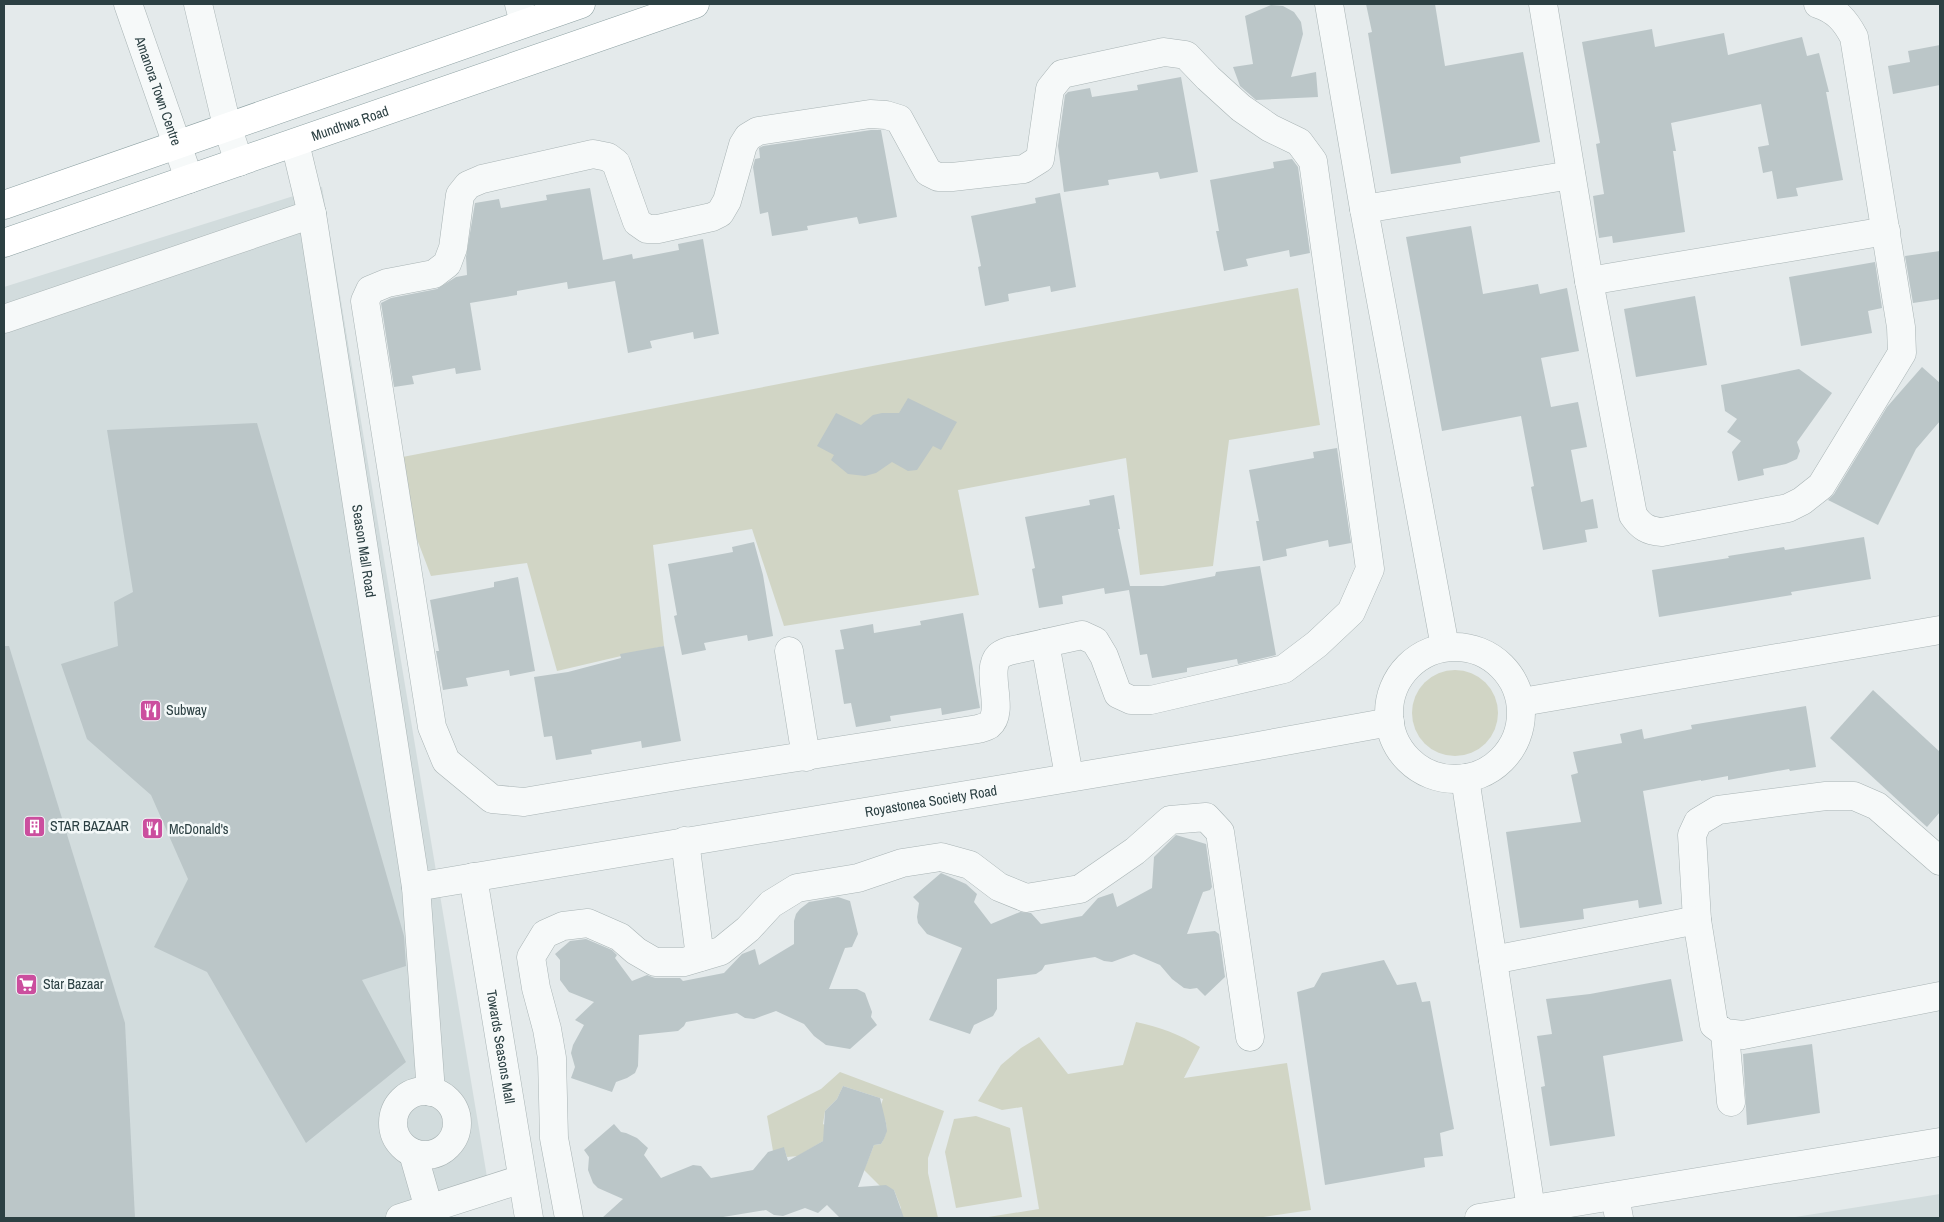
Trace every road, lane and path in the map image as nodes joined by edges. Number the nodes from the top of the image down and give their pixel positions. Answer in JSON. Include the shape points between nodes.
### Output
{"nodes":[{"id":1,"x":128,"y":4,"type":"edge"},
{"id":2,"x":198,"y":4,"type":"edge"},
{"id":3,"x":581,"y":4,"type":"edge"},
{"id":4,"x":696,"y":4,"type":"edge"},
{"id":5,"x":1329,"y":4,"type":"edge"},
{"id":6,"x":1543,"y":4,"type":"edge"},
{"id":7,"x":1818,"y":4,"type":"edge"},
{"id":8,"x":522,"y":13,"type":"edge"},
{"id":9,"x":227,"y":126,"type":"junction"},
{"id":10,"x":295,"y":143,"type":"junction"},
{"id":11,"x":177,"y":144,"type":"junction"},
{"id":12,"x":239,"y":162,"type":"junction"},
{"id":13,"x":1571,"y":175,"type":"junction"},
{"id":14,"x":188,"y":179,"type":"junction"},
{"id":15,"x":4,"y":205,"type":"edge"},
{"id":16,"x":1364,"y":208,"type":"junction"},
{"id":17,"x":312,"y":214,"type":"junction"},
{"id":18,"x":1886,"y":230,"type":"junction"},
{"id":19,"x":4,"y":243,"type":"edge"},
{"id":20,"x":1589,"y":281,"type":"junction"},
{"id":21,"x":4,"y":320,"type":"edge"},
{"id":22,"x":1940,"y":630,"type":"edge"},
{"id":23,"x":1045,"y":643,"type":"junction"},
{"id":24,"x":1445,"y":647,"type":"junction"},
{"id":25,"x":789,"y":651,"type":"dead end"},
{"id":26,"x":1522,"y":702,"type":"junction"},
{"id":27,"x":1390,"y":722,"type":"junction"},
{"id":28,"x":806,"y":757,"type":"junction"},
{"id":29,"x":1070,"y":776,"type":"junction"},
{"id":30,"x":1465,"y":778,"type":"junction"},
{"id":31,"x":685,"y":841,"type":"junction"},
{"id":32,"x":1940,"y":862,"type":"edge"},
{"id":33,"x":472,"y":877,"type":"junction"},
{"id":34,"x":416,"y":887,"type":"junction"},
{"id":35,"x":1697,"y":920,"type":"junction"},
{"id":36,"x":700,"y":957,"type":"junction"},
{"id":37,"x":1493,"y":960,"type":"junction"},
{"id":38,"x":1940,"y":996,"type":"edge"},
{"id":39,"x":1725,"y":1033,"type":"junction"},
{"id":40,"x":1250,"y":1037,"type":"dead end"},
{"id":41,"x":431,"y":1092,"type":"junction"},
{"id":42,"x":1731,"y":1102,"type":"dead end"},
{"id":43,"x":1940,"y":1142,"type":"edge"},
{"id":44,"x":413,"y":1153,"type":"junction"},
{"id":45,"x":522,"y":1179,"type":"junction"},
{"id":46,"x":1617,"y":1207,"type":"edge"},
{"id":47,"x":429,"y":1209,"type":"junction"},
{"id":48,"x":1531,"y":1210,"type":"junction"},
{"id":49,"x":400,"y":1218,"type":"edge"},
{"id":50,"x":529,"y":1218,"type":"edge"},
{"id":51,"x":569,"y":1218,"type":"edge"},
{"id":52,"x":1479,"y":1218,"type":"edge"}],
"edges":[{"from":1,"to":11,"type":"street","name":"Amanora Town Centre"},
{"from":2,"to":9,"type":"street"},
{"from":3,"to":8,"type":"highway"},
{"from":4,"to":10,"type":"highway","name":"Mundhwa Road"},
{"from":5,"to":16,"type":"street"},
{"from":6,"to":13,"type":"street"},
{"from":7,"to":18,"type":"street","via":[[1831,8],[1844,20],[1854,37]]},
{"from":8,"to":9,"type":"highway"},
{"from":9,"to":11,"type":"highway"},
{"from":9,"to":12,"type":"street"},
{"from":10,"to":12,"type":"highway","name":"Mundhwa Road"},
{"from":10,"to":17,"type":"street","name":"Season Mall Road"},
{"from":11,"to":14,"type":"street","name":"Amanora Town Centre"},
{"from":11,"to":15,"type":"highway"},
{"from":12,"to":14,"type":"highway","name":"Mundhwa Road"},
{"from":13,"to":16,"type":"street"},
{"from":13,"to":20,"type":"street"},
{"from":14,"to":19,"type":"highway","name":"Mundhwa Road"},
{"from":16,"to":24,"type":"street"},
{"from":17,"to":21,"type":"street"},
{"from":17,"to":34,"type":"street","name":"Season Mall Road"},
{"from":18,"to":20,"type":"street"},
{"from":18,"to":20,"type":"street","via":[[1902,327],[1902,353],[1821,486],[1788,508],[1662,532],[1641,526],[1633,515]]},
{"from":22,"to":26,"type":"street"},
{"from":23,"to":28,"type":"street","via":[[999,656],[994,665],[996,706],[989,725]]},
{"from":23,"to":28,"type":"street","via":[[1082,635],[1095,641],[1118,694],[1131,700],[1151,700],[1284,669],[1351,612],[1370,569],[1313,161],[1299,142],[1270,128],[1241,108],[1186,55],[1164,52],[1062,74],[1050,89],[1040,160],[1024,169],[938,177],[928,172],[899,120],[870,114],[758,132],[748,137],[720,213],[658,229],[647,228],[637,222],[616,164],[608,157],[593,154],[468,184],[460,195],[453,248],[447,264],[434,274],[387,283],[370,290],[365,301],[432,727],[446,761],[492,799],[524,802]]},
{"from":23,"to":29,"type":"street"},
{"from":24,"to":26,"type":"street","via":[[1464,647],[1482,652],[1498,662],[1510,676]]},
{"from":24,"to":27,"type":"street","via":[[1427,652],[1399,677],[1392,694]]},
{"from":25,"to":28,"type":"street"},
{"from":26,"to":30,"type":"street","via":[[1519,731],[1511,748],[1491,768]]},
{"from":27,"to":29,"type":"street","name":"Royastonea Society Road","via":[[1238,760]]},
{"from":27,"to":30,"type":"street","via":[[1400,749],[1412,763],[1428,773],[1446,778]]},
{"from":29,"to":31,"type":"street","name":"Royastonea Society Road"},
{"from":30,"to":37,"type":"street"},
{"from":31,"to":33,"type":"street","name":"Royastonea Society Road"},
{"from":31,"to":36,"type":"street"},
{"from":32,"to":35,"type":"street","via":[[1877,806],[1854,796],[1826,796],[1718,810],[1698,822],[1692,835]]},
{"from":33,"to":34,"type":"street","name":"Royastonea Society Road"},
{"from":33,"to":45,"type":"street","name":"Towards Seasons Mall"},
{"from":34,"to":41,"type":"street","name":"Season Mall Road"},
{"from":35,"to":37,"type":"street"},
{"from":35,"to":39,"type":"street","via":[[1714,1025]]},
{"from":36,"to":40,"type":"street","via":[[721,951],[771,904],[797,888],[858,878],[902,863],[940,857],[970,865],[999,886],[1026,898],[1080,889],[1135,851],[1170,820],[1206,817],[1220,832]]},
{"from":36,"to":51,"type":"street","via":[[684,962],[655,962],[620,937],[588,923],[563,926],[545,934],[531,957],[548,1029],[554,1138]]},
{"from":37,"to":48,"type":"street"},
{"from":38,"to":39,"type":"street","via":[[1743,1036]]},
{"from":39,"to":42,"type":"street"},
{"from":41,"to":44,"type":"street","via":[[406,1098],[396,1109],[393,1119],[397,1139]]},
{"from":41,"to":44,"type":"street","via":[[449,1103],[454,1112],[455,1133],[450,1142],[434,1154]]},
{"from":43,"to":46,"type":"street"},
{"from":44,"to":47,"type":"street"},
{"from":45,"to":47,"type":"street"},
{"from":45,"to":50,"type":"street","name":"Towards Seasons Mall"},
{"from":46,"to":48,"type":"street"},
{"from":47,"to":49,"type":"street"},
{"from":48,"to":52,"type":"street"}]}
